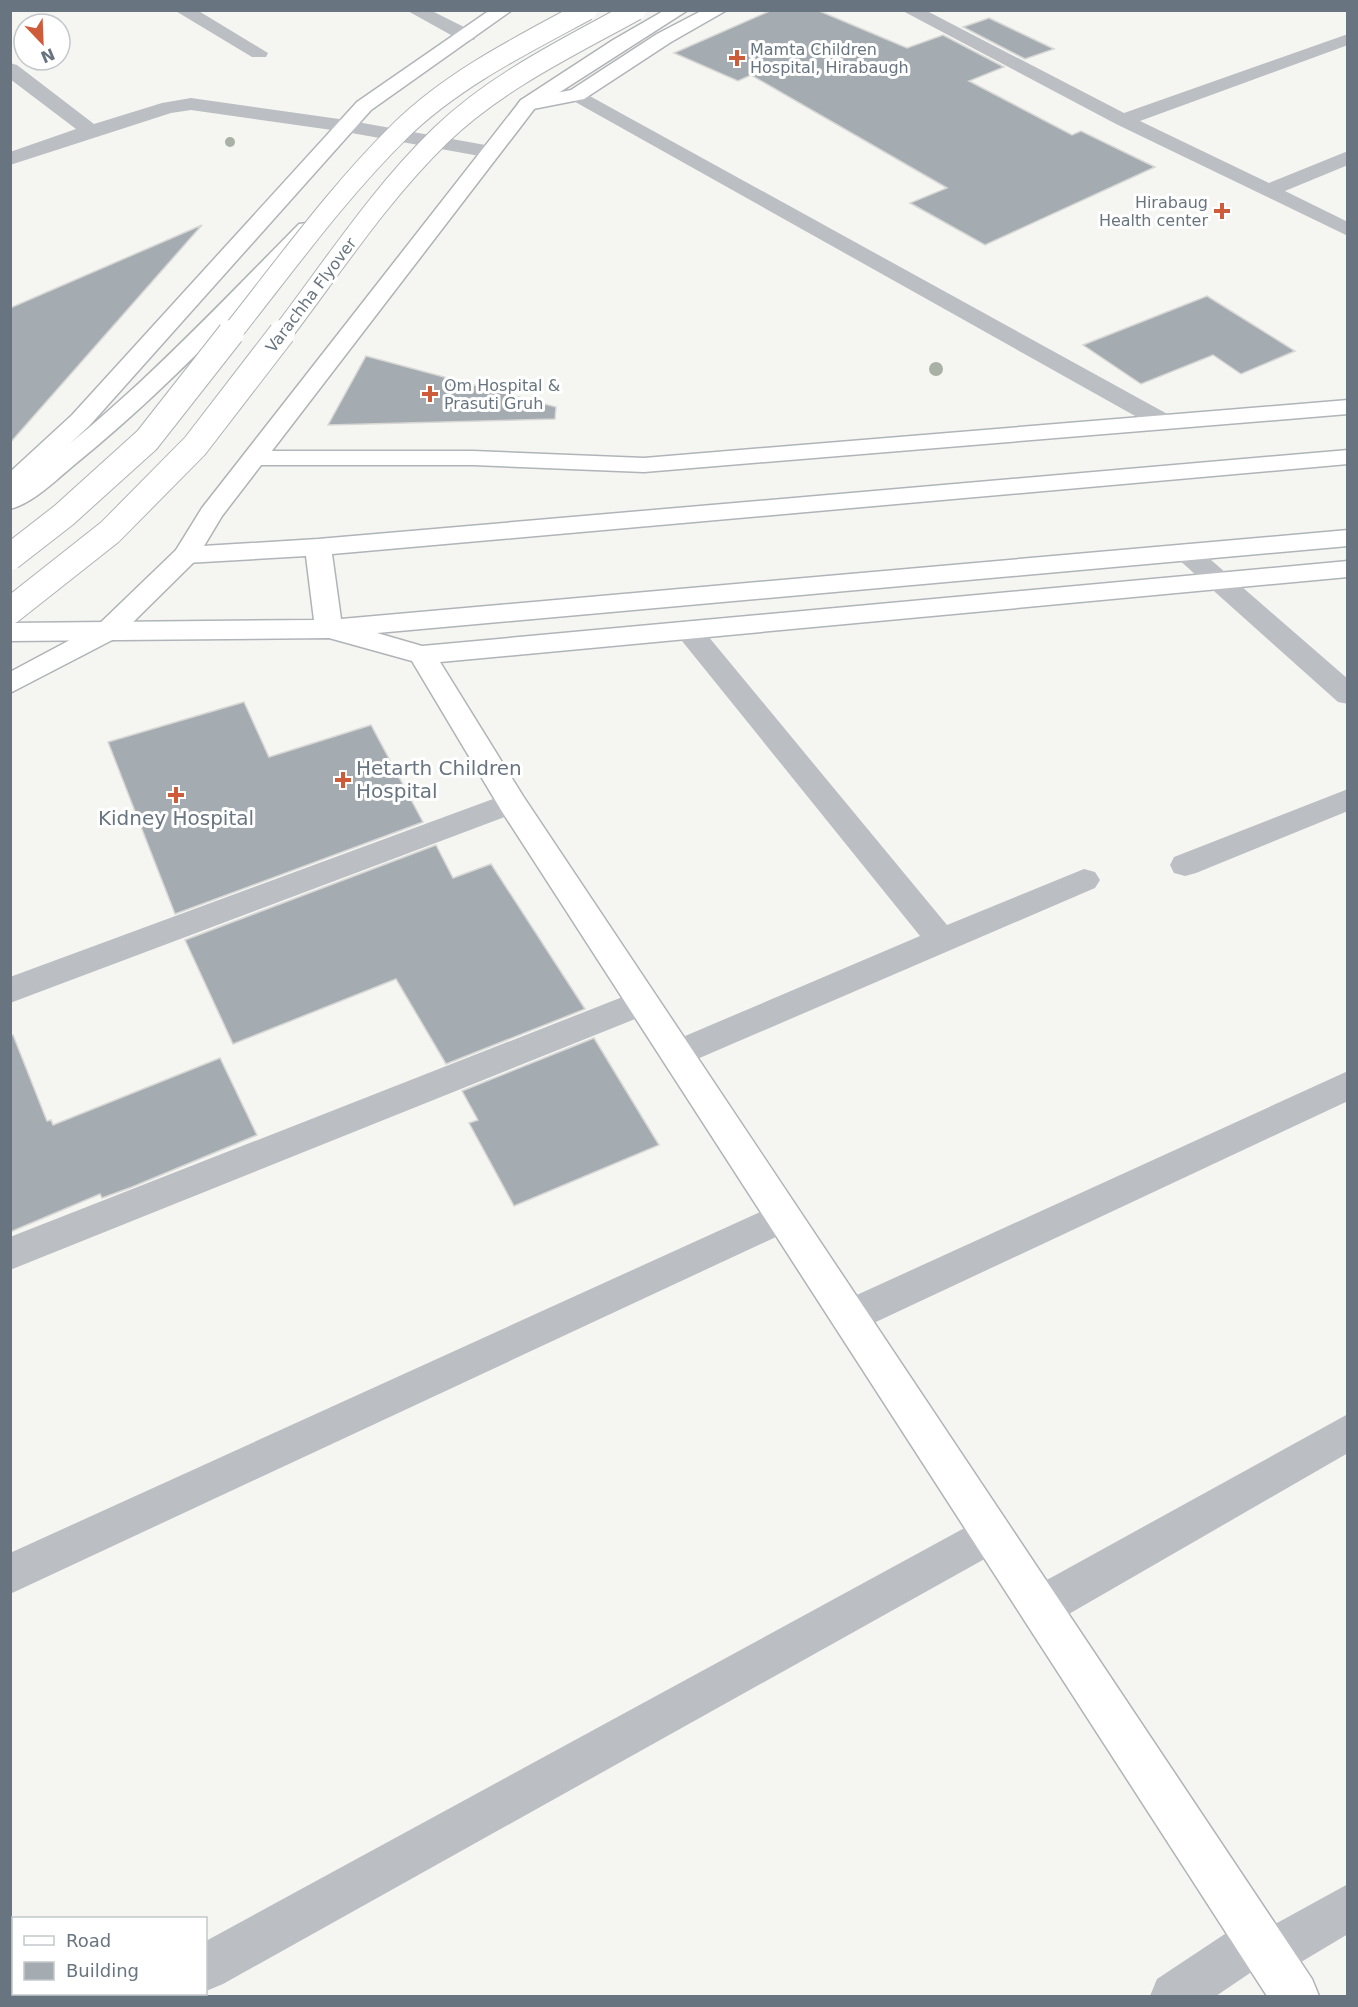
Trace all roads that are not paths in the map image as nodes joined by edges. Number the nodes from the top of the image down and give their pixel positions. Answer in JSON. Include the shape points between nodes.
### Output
{"nodes":[{"id":1,"x":183,"y":10,"type":"edge"},
{"id":2,"x":415,"y":10,"type":"edge"},
{"id":3,"x":503,"y":10,"type":"edge"},
{"id":4,"x":587,"y":10,"type":"edge"},
{"id":5,"x":636,"y":10,"type":"edge"},
{"id":6,"x":679,"y":10,"type":"edge"},
{"id":7,"x":718,"y":10,"type":"edge"},
{"id":8,"x":910,"y":10,"type":"edge"},
{"id":9,"x":467,"y":36,"type":"junction"},
{"id":10,"x":1347,"y":39,"type":"edge"},
{"id":11,"x":259,"y":53,"type":"dead end"},
{"id":12,"x":12,"y":72,"type":"edge"},
{"id":13,"x":577,"y":95,"type":"junction"},
{"id":14,"x":528,"y":104,"type":"junction"},
{"id":15,"x":1123,"y":120,"type":"junction"},
{"id":16,"x":346,"y":126,"type":"junction"},
{"id":17,"x":91,"y":131,"type":"junction"},
{"id":18,"x":491,"y":152,"type":"junction"},
{"id":19,"x":1347,"y":158,"type":"edge"},
{"id":20,"x":10,"y":159,"type":"edge"},
{"id":21,"x":1268,"y":191,"type":"junction"},
{"id":22,"x":340,"y":196,"type":"junction"},
{"id":23,"x":1347,"y":230,"type":"edge"},
{"id":24,"x":1347,"y":407,"type":"edge"},
{"id":25,"x":1162,"y":422,"type":"junction"},
{"id":26,"x":1347,"y":457,"type":"edge"},
{"id":27,"x":256,"y":458,"type":"junction"},
{"id":28,"x":10,"y":486,"type":"edge"},
{"id":29,"x":10,"y":501,"type":"edge"},
{"id":30,"x":1347,"y":538,"type":"edge"},
{"id":31,"x":318,"y":548,"type":"junction"},
{"id":32,"x":1186,"y":552,"type":"junction"},
{"id":33,"x":186,"y":555,"type":"junction"},
{"id":34,"x":10,"y":557,"type":"edge"},
{"id":35,"x":1347,"y":569,"type":"edge"},
{"id":36,"x":1217,"y":582,"type":"junction"},
{"id":37,"x":10,"y":611,"type":"edge"},
{"id":38,"x":329,"y":629,"type":"junction"},
{"id":39,"x":688,"y":630,"type":"junction"},
{"id":40,"x":108,"y":631,"type":"junction"},
{"id":41,"x":10,"y":632,"type":"edge"},
{"id":42,"x":422,"y":655,"type":"junction"},
{"id":43,"x":10,"y":684,"type":"edge"},
{"id":44,"x":1347,"y":695,"type":"edge"},
{"id":45,"x":1347,"y":800,"type":"edge"},
{"id":46,"x":512,"y":803,"type":"junction"},
{"id":47,"x":1185,"y":865,"type":"dead end"},
{"id":48,"x":1084,"y":880,"type":"dead end"},
{"id":49,"x":943,"y":942,"type":"junction"},
{"id":50,"x":10,"y":990,"type":"edge"},
{"id":51,"x":644,"y":1002,"type":"junction"},
{"id":52,"x":676,"y":1054,"type":"junction"},
{"id":53,"x":1347,"y":1085,"type":"edge"},
{"id":54,"x":782,"y":1217,"type":"junction"},
{"id":55,"x":10,"y":1254,"type":"edge"},
{"id":56,"x":850,"y":1316,"type":"junction"},
{"id":57,"x":1347,"y":1432,"type":"edge"},
{"id":58,"x":992,"y":1533,"type":"junction"},
{"id":59,"x":10,"y":1574,"type":"edge"},
{"id":60,"x":1040,"y":1608,"type":"junction"},
{"id":61,"x":1347,"y":1907,"type":"edge"},
{"id":62,"x":1264,"y":1947,"type":"junction"},
{"id":63,"x":207,"y":1966,"type":"edge"},
{"id":64,"x":1174,"y":1996,"type":"edge"},
{"id":65,"x":1295,"y":1996,"type":"edge"}],
"edges":[{"from":1,"to":11,"type":"street"},
{"from":2,"to":9,"type":"street"},
{"from":3,"to":9,"type":"main road"},
{"from":4,"to":22,"type":"main road","name":"Varachha Flyover","bridge":true,"via":[[479,69],[401,130]]},
{"from":5,"to":37,"type":"main road","name":"Varachha Flyover","bridge":true,"via":[[514,77],[441,135],[388,195],[195,446],[110,532]]},
{"from":6,"to":14,"type":"main road"},
{"from":7,"to":13,"type":"main road","via":[[664,38]]},
{"from":8,"to":15,"type":"street"},
{"from":9,"to":16,"type":"main road","via":[[364,106]]},
{"from":10,"to":15,"type":"street"},
{"from":12,"to":17,"type":"street"},
{"from":13,"to":14,"type":"main road"},
{"from":13,"to":25,"type":"street"},
{"from":14,"to":18,"type":"main road"},
{"from":15,"to":21,"type":"street"},
{"from":16,"to":17,"type":"street","via":[[191,104]]},
{"from":16,"to":18,"type":"street"},
{"from":16,"to":28,"type":"main road","via":[[81,420]]},
{"from":17,"to":20,"type":"street"},
{"from":18,"to":27,"type":"main road"},
{"from":19,"to":21,"type":"street"},
{"from":21,"to":23,"type":"street"},
{"from":22,"to":29,"type":"main road","bridge":true,"via":[[103,431],[59,468]]},
{"from":22,"to":34,"type":"main road","name":"Varachha Flyover","bridge":true,"via":[[147,440],[64,515]]},
{"from":24,"to":25,"type":"main road"},
{"from":25,"to":27,"type":"main road","via":[[645,465],[473,458]]},
{"from":26,"to":31,"type":"main road"},
{"from":27,"to":33,"type":"main road","via":[[211,513]]},
{"from":30,"to":32,"type":"main road"},
{"from":31,"to":33,"type":"main road"},
{"from":31,"to":38,"type":"main road"},
{"from":32,"to":36,"type":"street"},
{"from":32,"to":38,"type":"main road"},
{"from":33,"to":40,"type":"main road"},
{"from":35,"to":36,"type":"main road"},
{"from":36,"to":39,"type":"main road"},
{"from":36,"to":44,"type":"street"},
{"from":38,"to":40,"type":"main road"},
{"from":38,"to":42,"type":"main road"},
{"from":39,"to":42,"type":"main road"},
{"from":39,"to":49,"type":"street"},
{"from":40,"to":41,"type":"main road"},
{"from":40,"to":43,"type":"main road"},
{"from":42,"to":46,"type":"main road"},
{"from":45,"to":47,"type":"street"},
{"from":46,"to":50,"type":"street"},
{"from":46,"to":51,"type":"main road"},
{"from":48,"to":49,"type":"street"},
{"from":49,"to":52,"type":"street"},
{"from":51,"to":52,"type":"main road"},
{"from":51,"to":55,"type":"street"},
{"from":52,"to":54,"type":"main road"},
{"from":53,"to":56,"type":"street"},
{"from":54,"to":56,"type":"main road"},
{"from":54,"to":59,"type":"street"},
{"from":56,"to":58,"type":"main road"},
{"from":57,"to":60,"type":"street"},
{"from":58,"to":60,"type":"main road"},
{"from":58,"to":63,"type":"street"},
{"from":60,"to":62,"type":"main road"},
{"from":61,"to":62,"type":"street"},
{"from":62,"to":64,"type":"street"},
{"from":62,"to":65,"type":"main road"}]}
